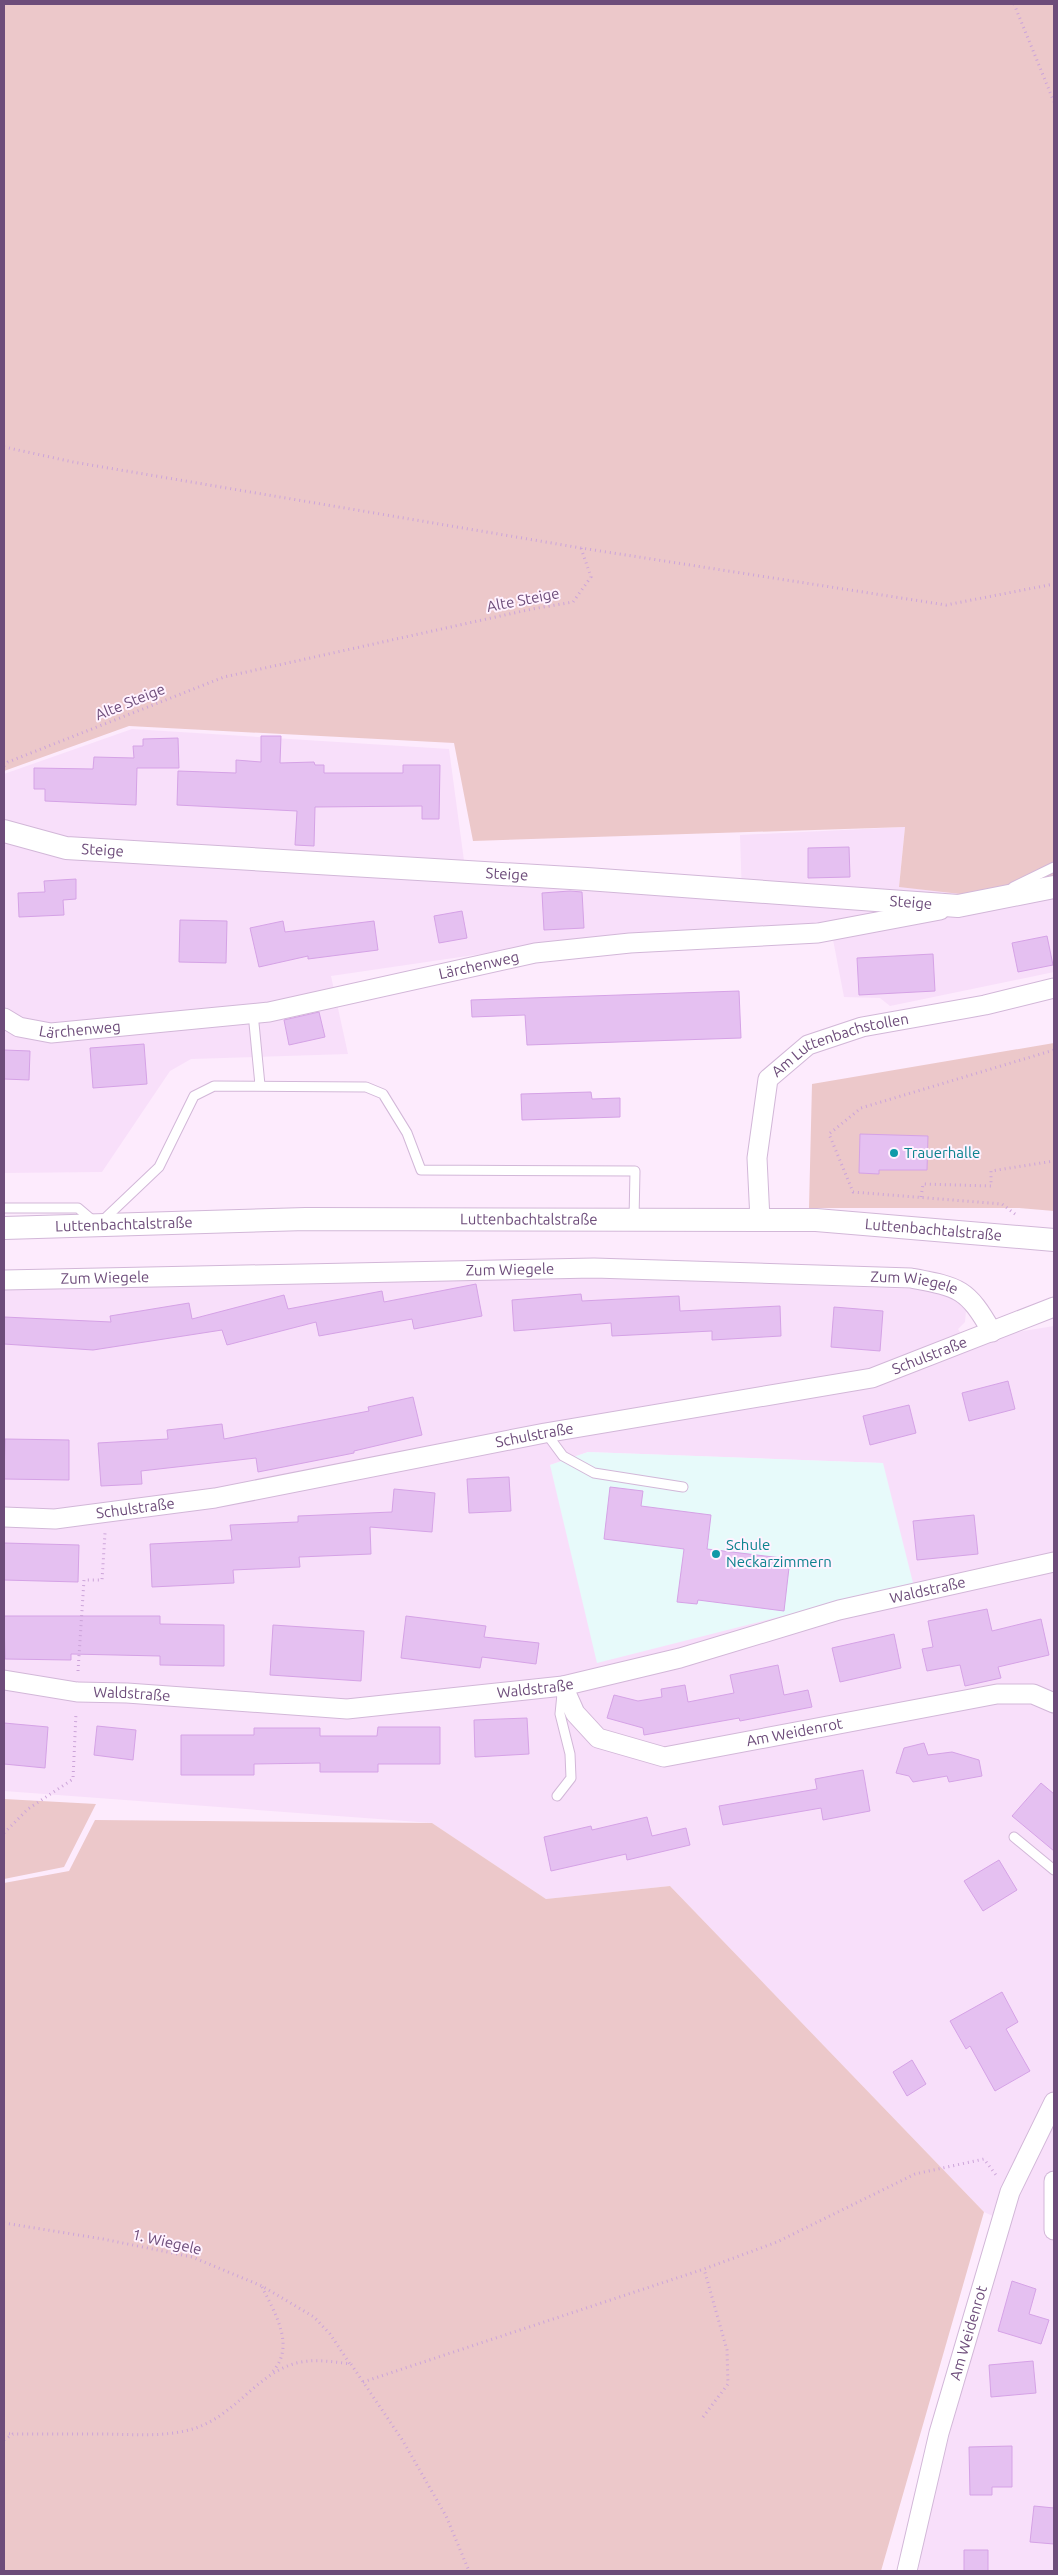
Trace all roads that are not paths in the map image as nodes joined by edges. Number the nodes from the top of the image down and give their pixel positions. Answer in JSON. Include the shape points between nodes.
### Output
{"nodes":[{"id":1,"x":4,"y":831,"type":"edge"},
{"id":2,"x":1054,"y":867,"type":"edge"},
{"id":3,"x":1054,"y":887,"type":"edge"},
{"id":4,"x":1011,"y":896,"type":"junction"},
{"id":5,"x":958,"y":906,"type":"junction"},
{"id":6,"x":1054,"y":988,"type":"edge"},
{"id":7,"x":253,"y":1013,"type":"junction"},
{"id":8,"x":4,"y":1018,"type":"edge"},
{"id":9,"x":260,"y":1085,"type":"junction"},
{"id":10,"x":4,"y":1208,"type":"edge"},
{"id":11,"x":634,"y":1220,"type":"junction"},
{"id":12,"x":760,"y":1220,"type":"junction"},
{"id":13,"x":98,"y":1225,"type":"junction"},
{"id":14,"x":4,"y":1228,"type":"edge"},
{"id":15,"x":1054,"y":1240,"type":"edge"},
{"id":16,"x":4,"y":1280,"type":"edge"},
{"id":17,"x":1054,"y":1307,"type":"edge"},
{"id":18,"x":992,"y":1332,"type":"junction"},
{"id":19,"x":545,"y":1433,"type":"junction"},
{"id":20,"x":684,"y":1487,"type":"dead end"},
{"id":21,"x":4,"y":1517,"type":"edge"},
{"id":22,"x":1054,"y":1562,"type":"edge"},
{"id":23,"x":4,"y":1680,"type":"edge"},
{"id":24,"x":563,"y":1686,"type":"junction"},
{"id":25,"x":1054,"y":1704,"type":"edge"},
{"id":26,"x":557,"y":1796,"type":"dead end"},
{"id":27,"x":1014,"y":1837,"type":"dead end"},
{"id":28,"x":1054,"y":1870,"type":"edge"},
{"id":29,"x":1052,"y":2115,"type":"edge"},
{"id":30,"x":1054,"y":2181,"type":"edge"},
{"id":31,"x":1054,"y":2230,"type":"edge"},
{"id":32,"x":907,"y":2571,"type":"edge"}],
"edges":[{"from":1,"to":5,"type":"street","name":"Steige","via":[[66,848],[587,879]]},
{"from":2,"to":4,"type":"lane","via":[[1013,886]]},
{"from":3,"to":4,"type":"street","name":"Steige"},
{"from":4,"to":5,"type":"street","name":"Steige"},
{"from":5,"to":7,"type":"street","name":"Lärchenweg","via":[[818,932],[630,943],[535,954]]},
{"from":6,"to":12,"type":"street","name":"Am Luttenbachstollen","via":[[985,1005],[862,1027],[808,1045],[768,1079],[757,1158]]},
{"from":7,"to":8,"type":"street","name":"Lärchenweg","via":[[51,1033],[19,1027]]},
{"from":7,"to":9,"type":"lane"},
{"from":9,"to":11,"type":"lane","via":[[366,1087],[382,1094],[407,1133],[421,1170],[635,1171]]},
{"from":9,"to":13,"type":"lane","via":[[214,1086],[194,1096],[159,1167]]},
{"from":10,"to":13,"type":"lane","via":[[78,1208]]},
{"from":11,"to":12,"type":"street","name":"Luttenbachtalstraße"},
{"from":11,"to":13,"type":"street","name":"Luttenbachtalstraße","via":[[306,1219]]},
{"from":12,"to":15,"type":"street","name":"Luttenbachtalstraße","via":[[816,1220]]},
{"from":13,"to":14,"type":"street","name":"Luttenbachtalstraße"},
{"from":16,"to":18,"type":"street","name":"Zum Wiegele","via":[[594,1268],[910,1278],[950,1285],[969,1296]]},
{"from":17,"to":18,"type":"street","name":"Schulstraße"},
{"from":18,"to":19,"type":"street","name":"Schulstraße","via":[[872,1378]]},
{"from":19,"to":20,"type":"lane","via":[[563,1456],[594,1473]]},
{"from":19,"to":21,"type":"street","name":"Schulstraße","via":[[215,1498],[55,1519]]},
{"from":22,"to":24,"type":"street","name":"Waldstraße","via":[[839,1610],[680,1658]]},
{"from":23,"to":24,"type":"street","name":"Waldstraße","via":[[77,1692],[347,1709]]},
{"from":24,"to":25,"type":"street","name":"Am Weidenrot","via":[[575,1713],[598,1738],[664,1757],[997,1694],[1033,1694]]},
{"from":24,"to":26,"type":"lane","via":[[560,1714],[572,1778]]},
{"from":27,"to":28,"type":"lane"},
{"from":29,"to":32,"type":"street","name":"Am Weidenrot","via":[[1010,2192],[939,2433]]},
{"from":30,"to":31,"type":"street"}]}
